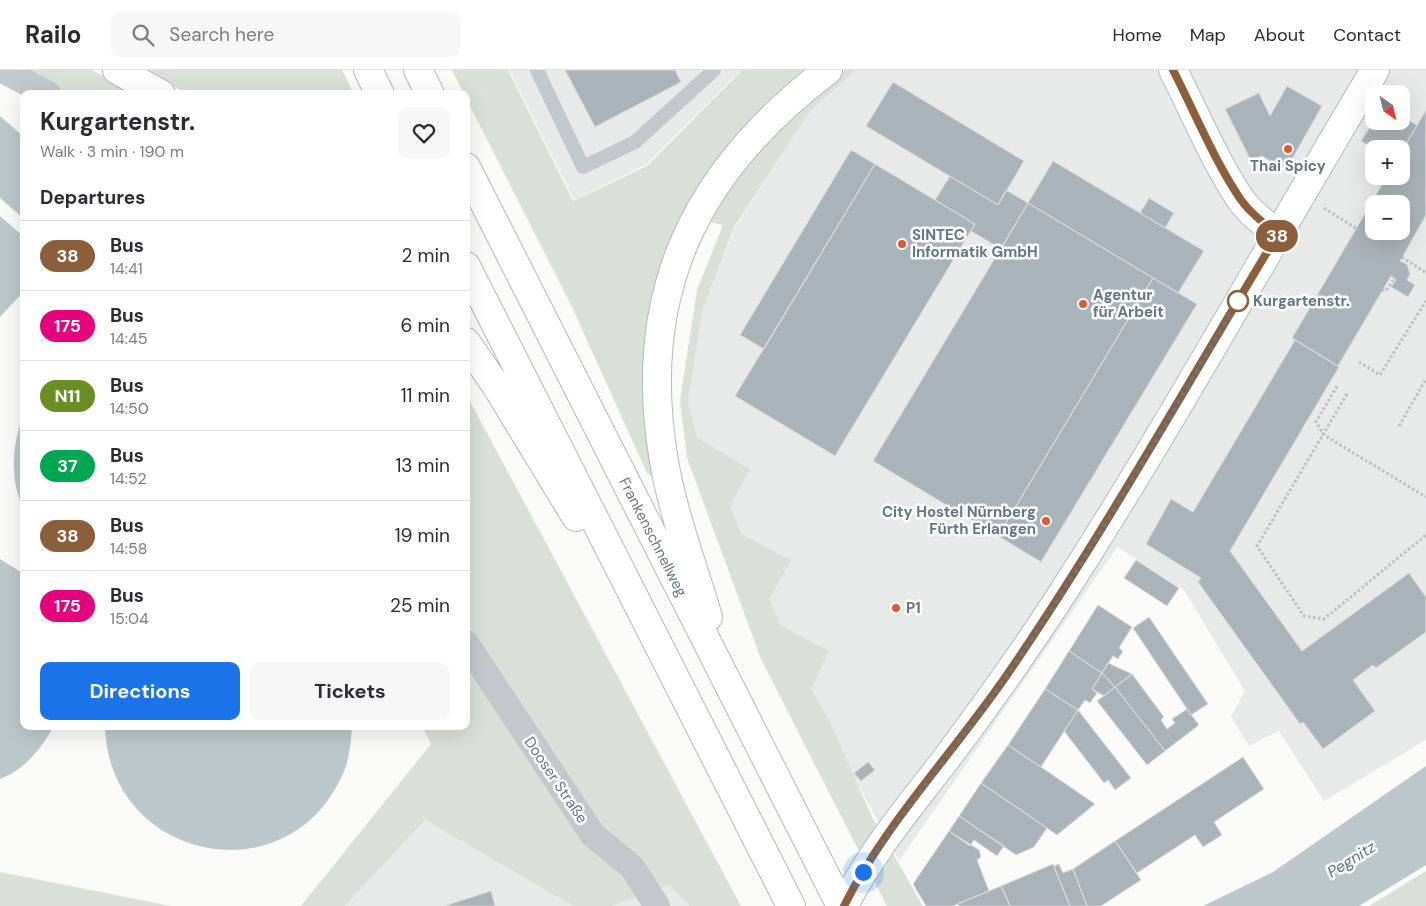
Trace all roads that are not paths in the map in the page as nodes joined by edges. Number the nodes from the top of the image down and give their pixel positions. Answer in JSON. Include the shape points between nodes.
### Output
{"nodes":[{"id":1,"x":2,"y":70,"type":"edge"},
{"id":2,"x":117,"y":70,"type":"edge"},
{"id":3,"x":368,"y":70,"type":"edge"},
{"id":4,"x":418,"y":70,"type":"edge"},
{"id":5,"x":537,"y":70,"type":"edge"},
{"id":6,"x":714,"y":70,"type":"edge"},
{"id":7,"x":828,"y":70,"type":"edge"},
{"id":8,"x":1173,"y":70,"type":"edge"},
{"id":9,"x":1375,"y":70,"type":"edge"},
{"id":10,"x":40,"y":90,"type":"edge"},
{"id":11,"x":154,"y":90,"type":"edge"},
{"id":12,"x":378,"y":90,"type":"edge"},
{"id":13,"x":428,"y":90,"type":"edge"},
{"id":14,"x":470,"y":174,"type":"edge"},
{"id":15,"x":1278,"y":234,"type":"junction"},
{"id":16,"x":470,"y":274,"type":"edge"},
{"id":17,"x":470,"y":348,"type":"edge"},
{"id":18,"x":651,"y":632,"type":"junction"},
{"id":19,"x":470,"y":649,"type":"edge"},
{"id":20,"x":726,"y":679,"type":"junction"},
{"id":21,"x":657,"y":906,"type":"edge"},
{"id":22,"x":791,"y":906,"type":"edge"},
{"id":23,"x":843,"y":906,"type":"edge"}],
"edges":[{"from":1,"to":10,"type":"street"},
{"from":2,"to":11,"type":"main road"},
{"from":3,"to":12,"type":"main road"},
{"from":4,"to":13,"type":"main road"},
{"from":5,"to":6,"type":"lane","via":[[584,167],[635,142]]},
{"from":7,"to":20,"type":"main road","via":[[762,128],[734,158],[712,189],[692,224],[676,263],[660,324],[656,392],[664,463]]},
{"from":8,"to":15,"type":"main road","via":[[1241,200]]},
{"from":9,"to":15,"type":"main road"},
{"from":14,"to":20,"type":"main road","name":"Frankenschnellweg"},
{"from":15,"to":23,"type":"main road","via":[[1058,599],[988,703],[883,843]]},
{"from":16,"to":18,"type":"main road"},
{"from":17,"to":18,"type":"main road"},
{"from":18,"to":22,"type":"main road"},
{"from":19,"to":21,"type":"street","name":"Dooser Straße","via":[[593,835],[632,867]]},
{"from":20,"to":23,"type":"main road","name":"Frankenschnellweg"}]}
